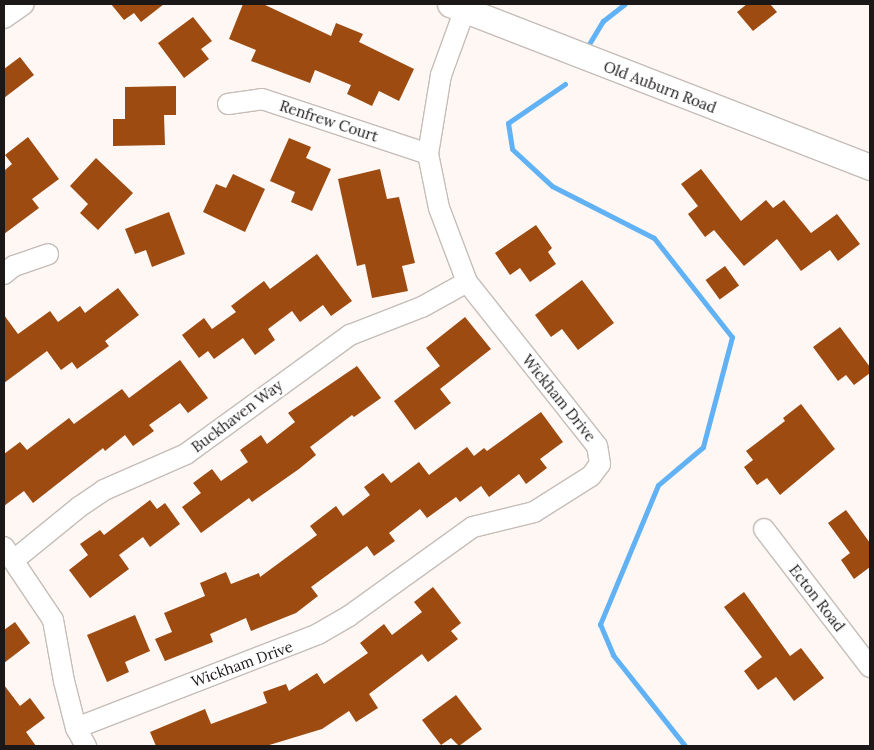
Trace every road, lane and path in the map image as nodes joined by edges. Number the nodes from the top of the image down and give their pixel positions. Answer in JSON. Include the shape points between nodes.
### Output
{"nodes":[{"id":1,"x":24,"y":4,"type":"edge"},
{"id":2,"x":458,"y":6,"type":"edge"},
{"id":3,"x":4,"y":18,"type":"edge"},
{"id":4,"x":228,"y":104,"type":"dead end"},
{"id":5,"x":428,"y":154,"type":"junction"},
{"id":6,"x":870,"y":167,"type":"edge"},
{"id":7,"x":48,"y":254,"type":"dead end"},
{"id":8,"x":4,"y":274,"type":"edge"},
{"id":9,"x":467,"y":282,"type":"junction"},
{"id":10,"x":764,"y":529,"type":"dead end"},
{"id":11,"x":9,"y":554,"type":"edge"},
{"id":12,"x":870,"y":667,"type":"edge"},
{"id":13,"x":76,"y":728,"type":"junction"},
{"id":14,"x":86,"y":746,"type":"edge"}],
"edges":[{"from":1,"to":3,"type":"street"},
{"from":2,"to":5,"type":"street","name":"Wickham Drive","via":[[441,75]]},
{"from":2,"to":6,"type":"main road","name":"Old Auburn Road"},
{"from":4,"to":5,"type":"street","name":"Renfrew Court","via":[[262,99]]},
{"from":5,"to":9,"type":"street","name":"Wickham Drive","via":[[439,208]]},
{"from":7,"to":8,"type":"street","via":[[14,266]]},
{"from":9,"to":11,"type":"street","name":"Buckhaven Way","via":[[422,307],[350,335],[186,454],[104,490]]},
{"from":9,"to":13,"type":"street","name":"Wickham Drive","via":[[597,446],[600,464],[591,476],[534,512],[473,527],[349,616],[318,634]]},
{"from":10,"to":12,"type":"street","name":"Ecton Road"},
{"from":11,"to":13,"type":"street","via":[[53,620]]},
{"from":13,"to":14,"type":"street"}]}
